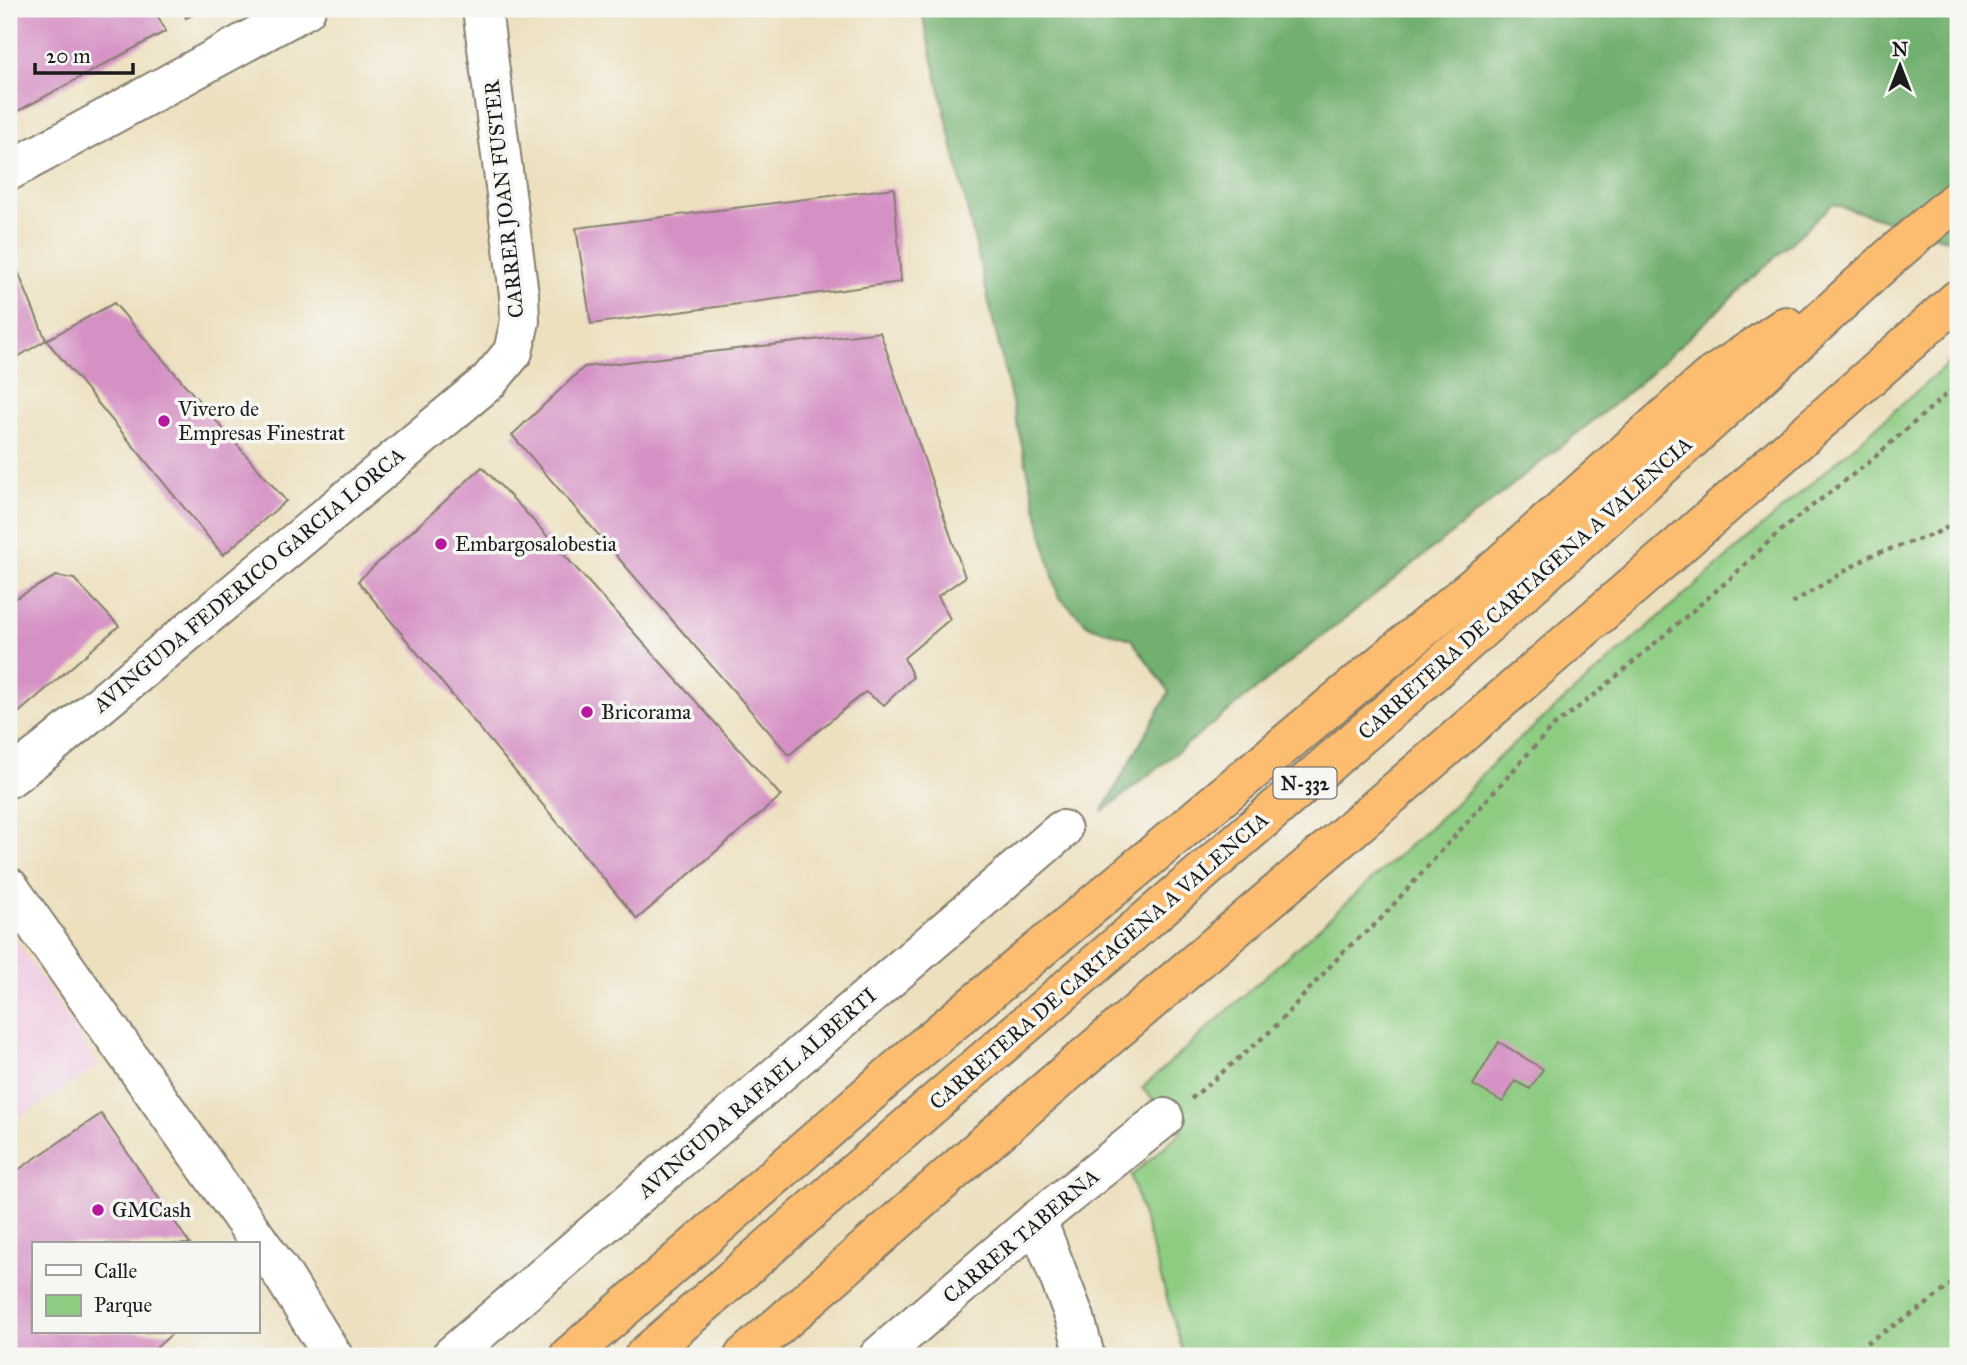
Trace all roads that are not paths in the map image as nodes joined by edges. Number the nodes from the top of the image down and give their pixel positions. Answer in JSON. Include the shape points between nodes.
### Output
{"nodes":[{"id":1,"x":306,"y":9,"type":"edge"},
{"id":2,"x":482,"y":9,"type":"edge"},
{"id":3,"x":9,"y":171,"type":"edge"},
{"id":4,"x":1958,"y":199,"type":"edge"},
{"id":5,"x":1890,"y":257,"type":"junction"},
{"id":6,"x":1958,"y":299,"type":"edge"},
{"id":7,"x":489,"y":381,"type":"joint"},
{"id":8,"x":9,"y":778,"type":"edge"},
{"id":9,"x":1062,"y":830,"type":"dead end"},
{"id":10,"x":9,"y":887,"type":"edge"},
{"id":11,"x":1164,"y":1118,"type":"road end"},
{"id":12,"x":1037,"y":1220,"type":"junction"},
{"id":13,"x":332,"y":1356,"type":"edge"},
{"id":14,"x":451,"y":1356,"type":"edge"},
{"id":15,"x":569,"y":1356,"type":"edge"},
{"id":16,"x":644,"y":1356,"type":"edge"},
{"id":17,"x":744,"y":1356,"type":"edge"},
{"id":18,"x":879,"y":1356,"type":"edge"},
{"id":19,"x":1085,"y":1356,"type":"edge"}],
"edges":[{"from":1,"to":3,"type":"street"},
{"from":2,"to":7,"type":"street","name":"CARRER JOAN FUSTER","via":[[520,321],[513,352]]},
{"from":4,"to":5,"type":"highway","name":"CARRETERA DE CARTAGENA A VALENCIA","number":"N-332"},
{"from":5,"to":15,"type":"highway","via":[[1709,378],[1503,562],[918,1051]]},
{"from":5,"to":16,"type":"highway","name":"CARRETERA DE CARTAGENA A VALENCIA","number":"N-332","via":[[1404,698]]},
{"from":6,"to":17,"type":"highway"},
{"from":7,"to":8,"type":"street","name":"AVINGUDA FEDERICO GARCIA LORCA"},
{"from":9,"to":14,"type":"street","name":"AVINGUDA RAFAEL ALBERTI"},
{"from":10,"to":13,"type":"street","via":[[282,1274]]},
{"from":11,"to":12,"type":"street","name":"CARRER TABERNA"},
{"from":12,"to":18,"type":"street","name":"CARRER TABERNA"},
{"from":12,"to":19,"type":"street"}]}
